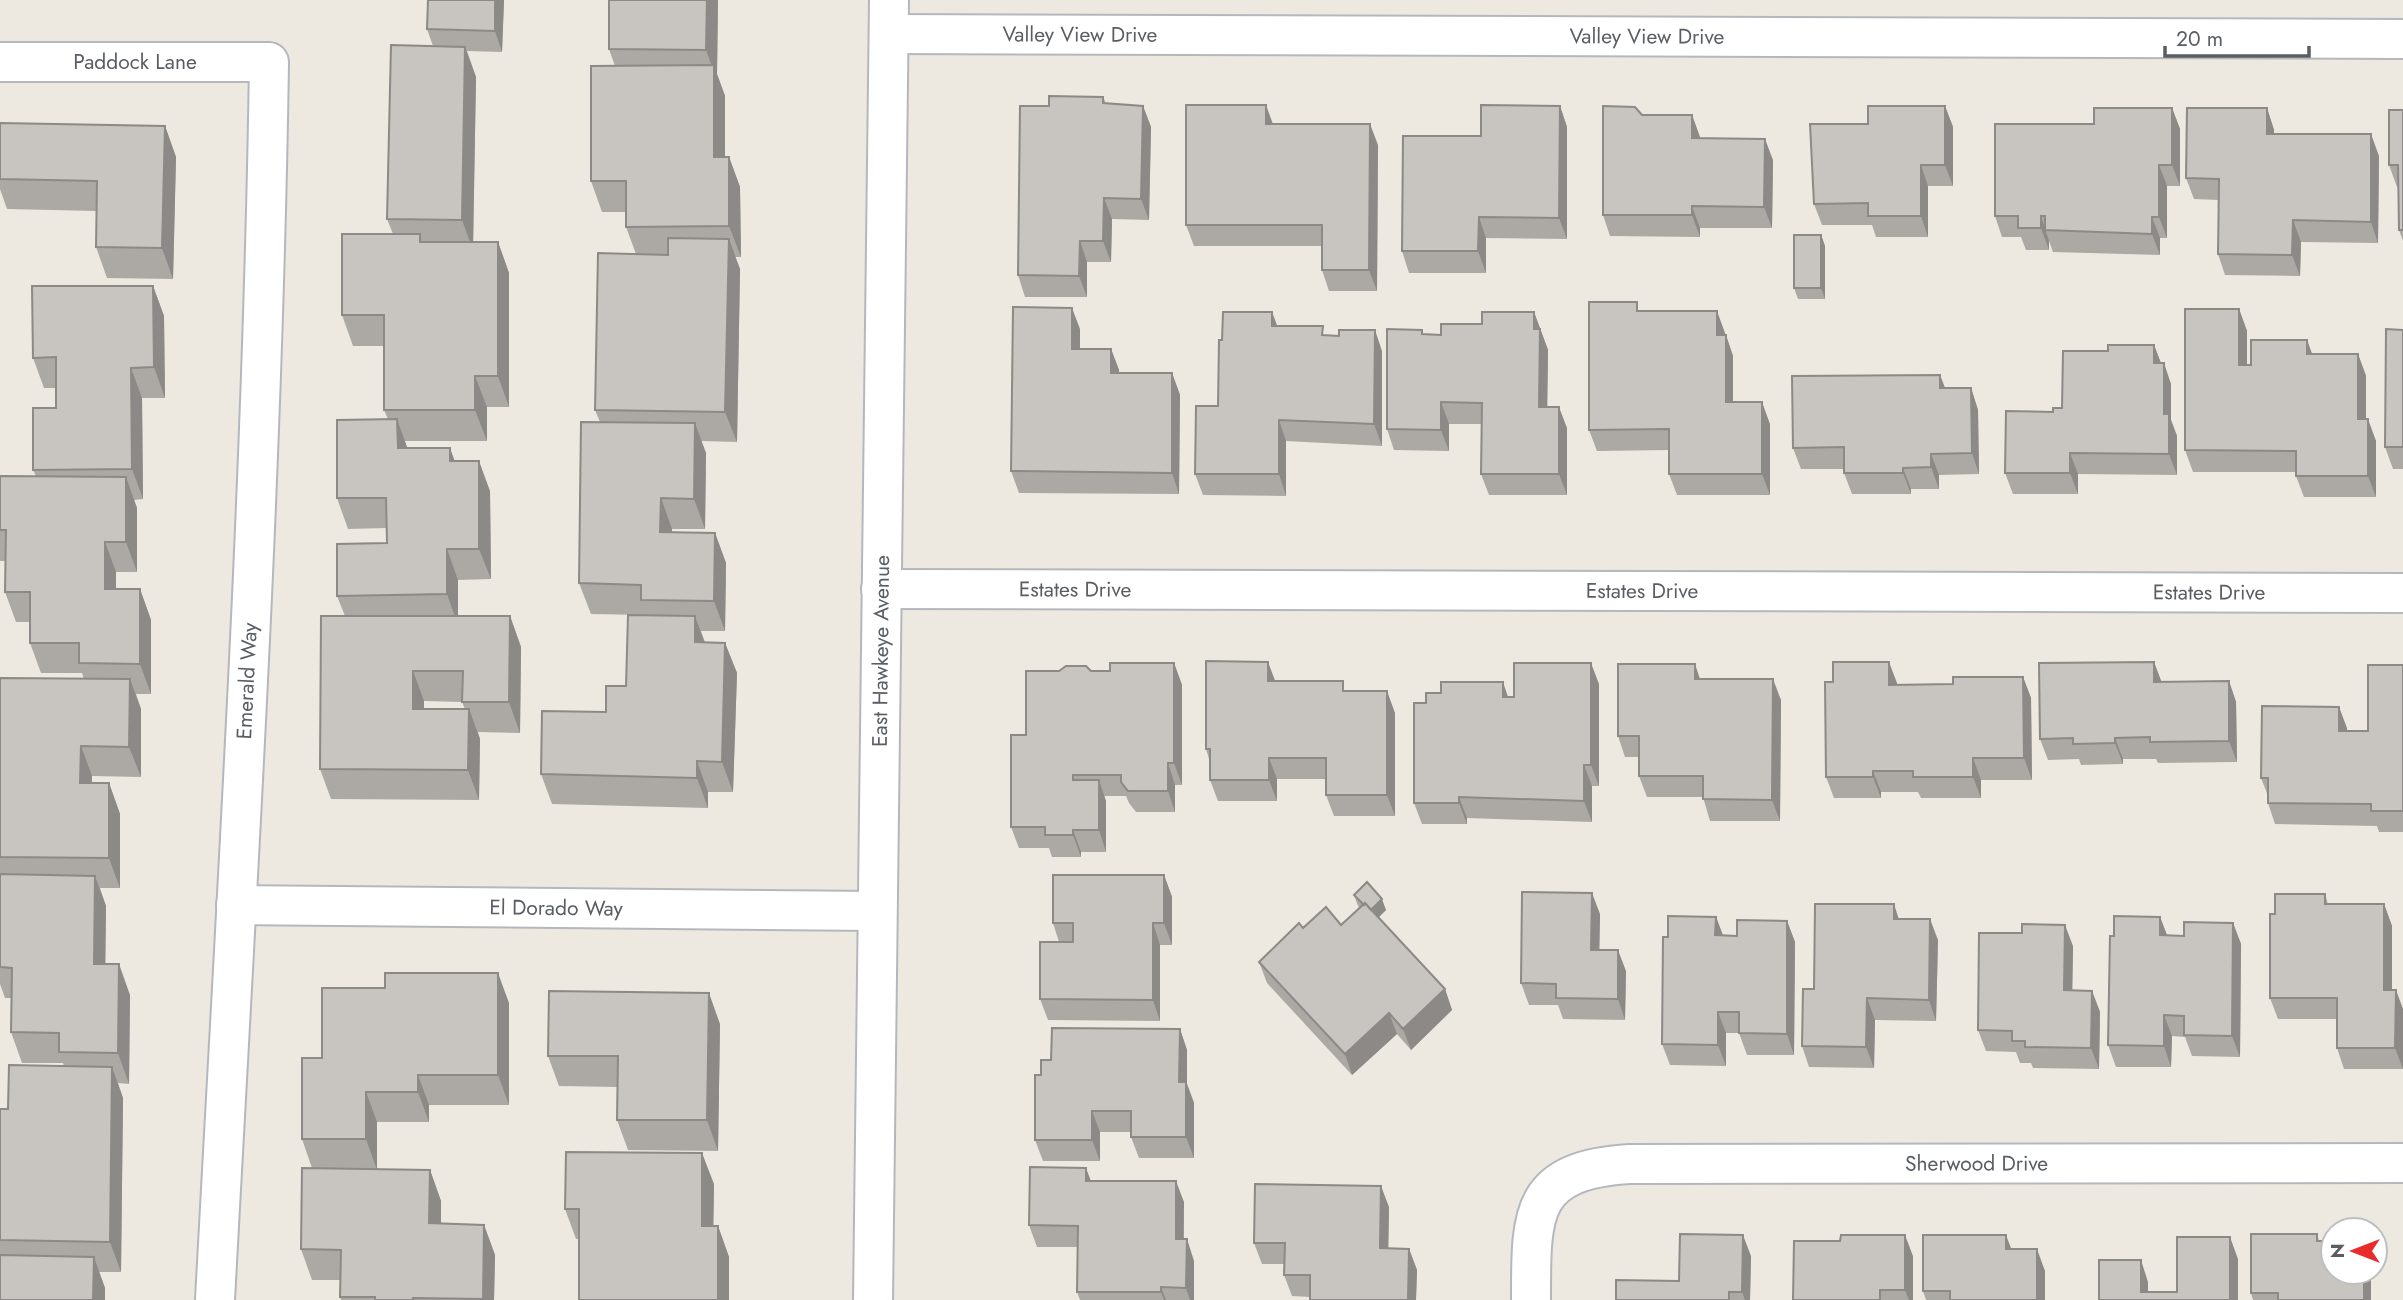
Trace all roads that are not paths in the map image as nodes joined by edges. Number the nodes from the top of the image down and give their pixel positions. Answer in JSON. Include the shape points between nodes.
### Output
{"nodes":[{"id":1,"x":889,"y":17,"type":"edge"},
{"id":2,"x":2403,"y":39,"type":"edge"},
{"id":3,"x":0,"y":62,"type":"edge"},
{"id":4,"x":269,"y":62,"type":"joint"},
{"id":5,"x":881,"y":589,"type":"junction"},
{"id":6,"x":2403,"y":593,"type":"edge"},
{"id":7,"x":236,"y":905,"type":"junction"},
{"id":8,"x":877,"y":911,"type":"junction"},
{"id":9,"x":2403,"y":1163,"type":"edge"},
{"id":10,"x":215,"y":1300,"type":"edge"},
{"id":11,"x":873,"y":1300,"type":"edge"},
{"id":12,"x":1531,"y":1300,"type":"edge"}],
"edges":[{"from":1,"to":2,"type":"street","name":"Valley View Drive"},
{"from":1,"to":5,"type":"street","name":"East Hawkeye Avenue"},
{"from":3,"to":4,"type":"street","name":"Paddock Lane"},
{"from":4,"to":7,"type":"street","name":"Emerald Way","via":[[266,276]]},
{"from":5,"to":6,"type":"street","name":"Estates Drive"},
{"from":5,"to":8,"type":"street","name":"East Hawkeye Avenue"},
{"from":7,"to":8,"type":"street","name":"El Dorado Way"},
{"from":7,"to":10,"type":"street","name":"Emerald Way"},
{"from":8,"to":11,"type":"street","name":"East Hawkeye Avenue"},
{"from":9,"to":12,"type":"street","name":"Sherwood Drive","via":[[1630,1164],[1586,1168],[1556,1184],[1537,1211],[1532,1230]]}]}
